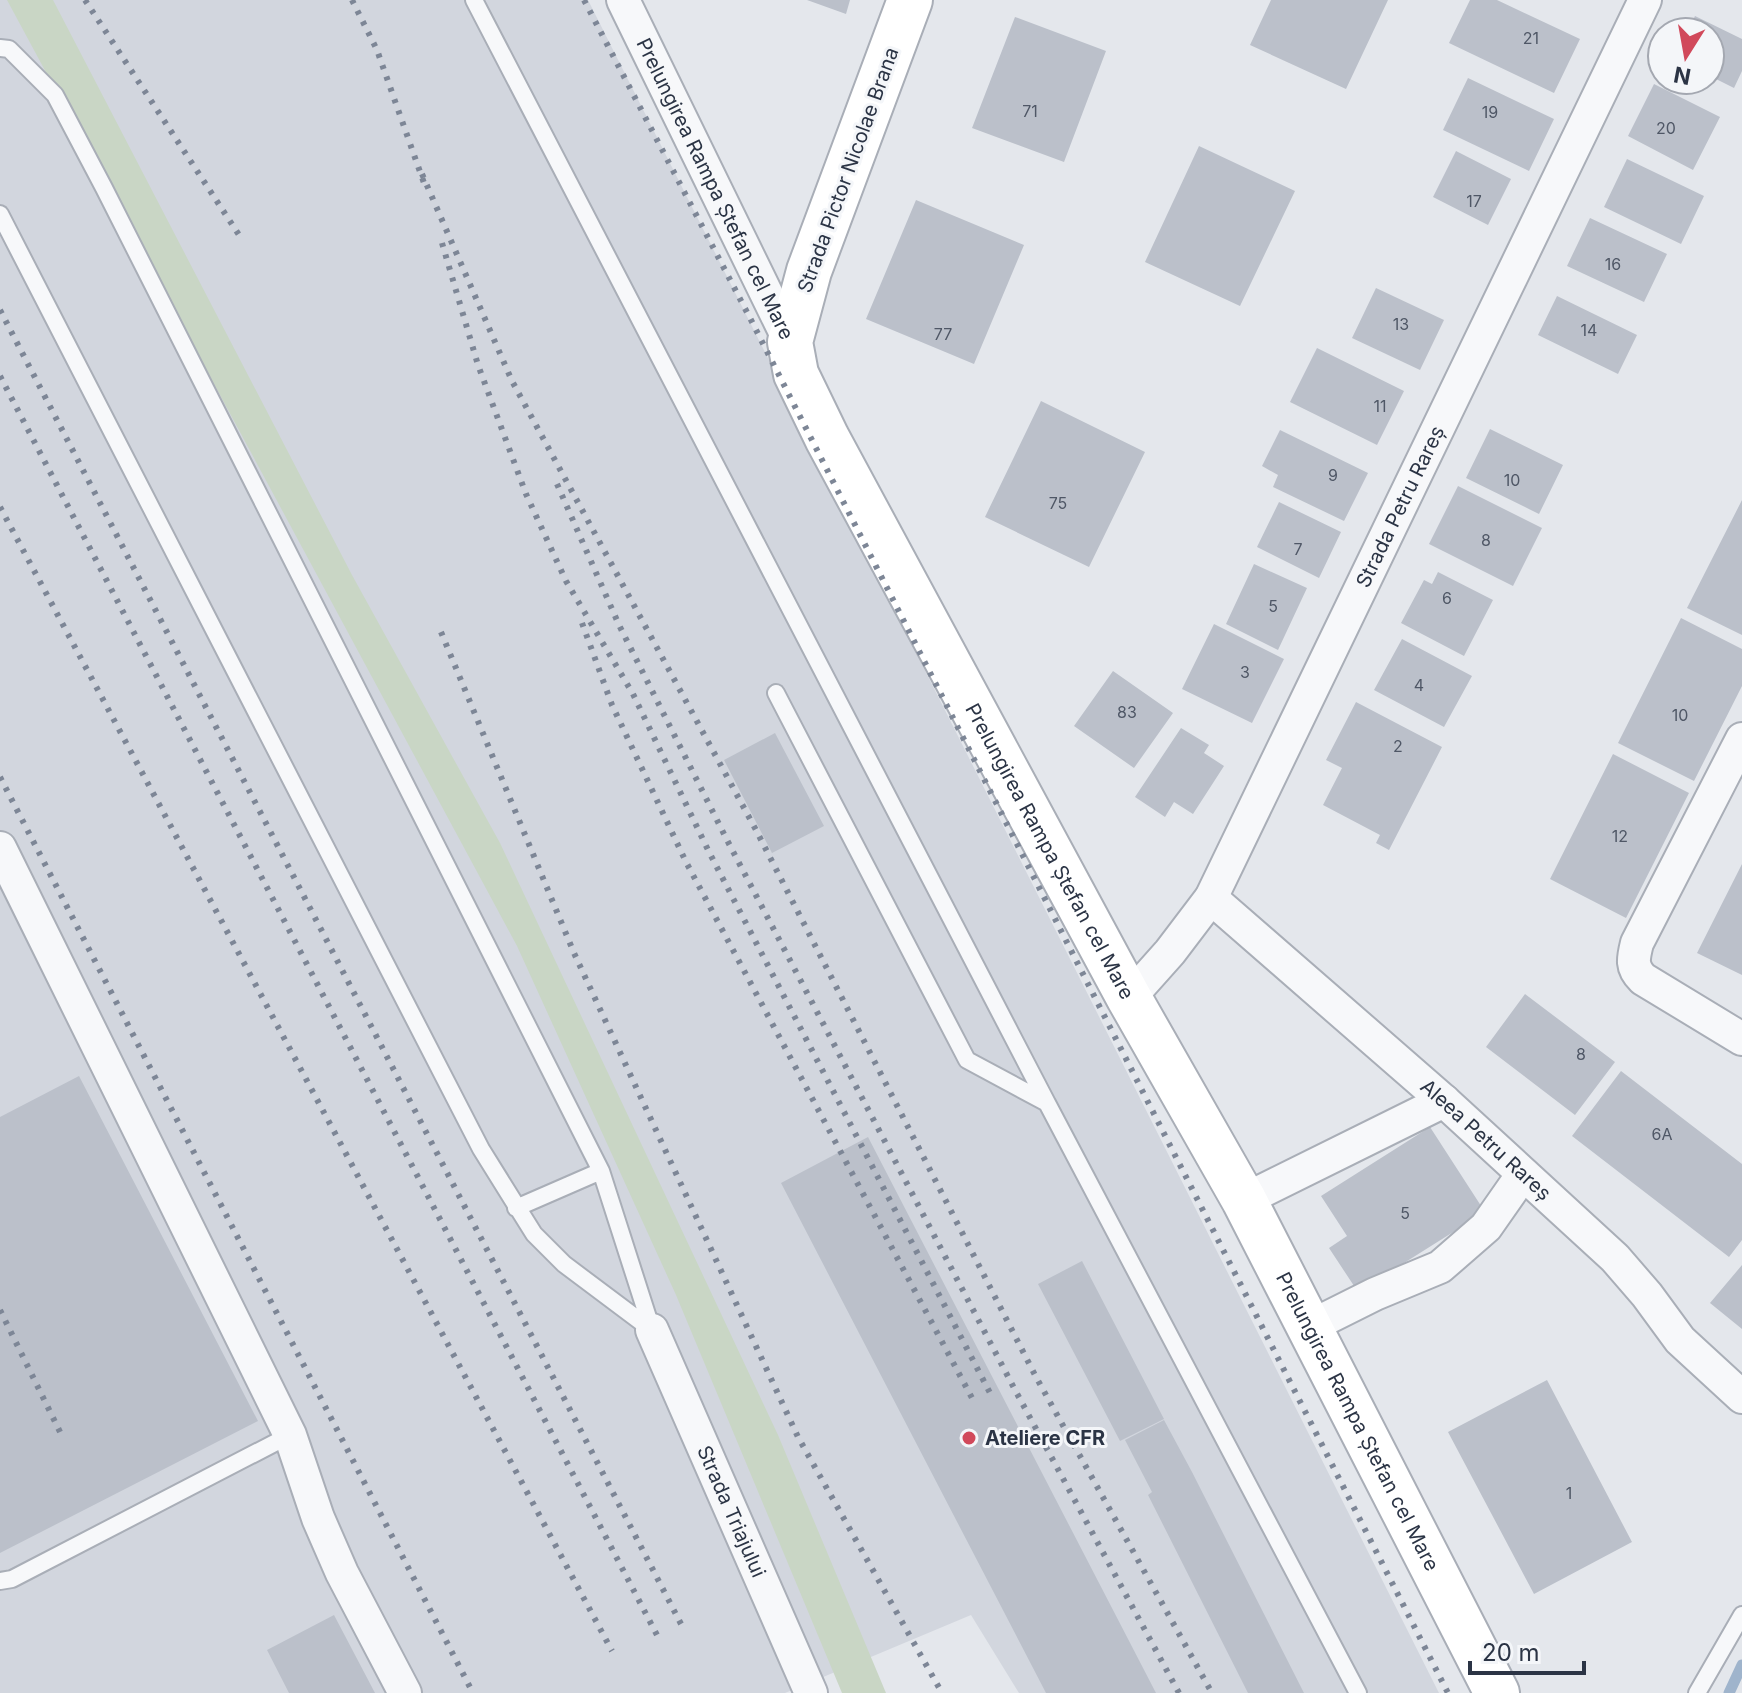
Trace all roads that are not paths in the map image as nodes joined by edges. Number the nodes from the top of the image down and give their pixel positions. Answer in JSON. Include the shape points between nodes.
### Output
{"nodes":[{"id":1,"x":474,"y":0,"type":"edge"},
{"id":2,"x":623,"y":0,"type":"edge"},
{"id":3,"x":910,"y":0,"type":"edge"},
{"id":4,"x":1645,"y":0,"type":"edge"},
{"id":5,"x":0,"y":48,"type":"edge"},
{"id":6,"x":0,"y":214,"type":"edge"},
{"id":7,"x":790,"y":342,"type":"junction"},
{"id":8,"x":776,"y":693,"type":"dead end"},
{"id":9,"x":1742,"y":739,"type":"edge"},
{"id":10,"x":0,"y":848,"type":"edge"},
{"id":11,"x":1211,"y":898,"type":"junction"},
{"id":12,"x":1129,"y":998,"type":"junction"},
{"id":13,"x":1742,"y":1039,"type":"edge"},
{"id":14,"x":1444,"y":1101,"type":"junction"},
{"id":15,"x":1047,"y":1103,"type":"junction"},
{"id":16,"x":601,"y":1171,"type":"junction"},
{"id":17,"x":1523,"y":1174,"type":"junction"},
{"id":18,"x":1244,"y":1200,"type":"junction"},
{"id":19,"x":516,"y":1208,"type":"junction"},
{"id":20,"x":1309,"y":1327,"type":"junction"},
{"id":21,"x":652,"y":1330,"type":"junction"},
{"id":22,"x":1742,"y":1397,"type":"edge"},
{"id":23,"x":290,"y":1435,"type":"junction"},
{"id":24,"x":0,"y":1581,"type":"edge"},
{"id":25,"x":1742,"y":1615,"type":"edge"},
{"id":26,"x":801,"y":1690,"type":"edge"},
{"id":27,"x":405,"y":1693,"type":"edge"},
{"id":28,"x":1358,"y":1693,"type":"edge"},
{"id":29,"x":1497,"y":1693,"type":"edge"},
{"id":30,"x":1697,"y":1693,"type":"edge"}],
"edges":[{"from":1,"to":15,"type":"lane"},
{"from":2,"to":7,"type":"street","name":"Prelungirea Rampa Ștefan cel Mare"},
{"from":3,"to":7,"type":"street","name":"Strada Pictor Nicolae Brana","via":[[809,271]]},
{"from":4,"to":11,"type":"street","name":"Strada Petru Rareș"},
{"from":5,"to":16,"type":"lane","via":[[9,49],[33,72],[62,108]]},
{"from":6,"to":19,"type":"lane"},
{"from":7,"to":12,"type":"street","name":"Prelungirea Rampa Ștefan cel Mare","via":[[796,374],[827,438]]},
{"from":8,"to":15,"type":"lane","via":[[967,1060]]},
{"from":9,"to":13,"type":"street","via":[[1633,958],[1634,970],[1643,979]]},
{"from":10,"to":23,"type":"street"},
{"from":11,"to":12,"type":"street","name":"Strada Petru Rareș"},
{"from":11,"to":14,"type":"street","name":"Aleea Petru Rareș"},
{"from":12,"to":18,"type":"street","name":"Prelungirea Rampa Ștefan cel Mare"},
{"from":14,"to":17,"type":"street","name":"Aleea Petru Rareș"},
{"from":14,"to":18,"type":"street"},
{"from":15,"to":28,"type":"lane"},
{"from":16,"to":19,"type":"lane"},
{"from":16,"to":21,"type":"lane"},
{"from":17,"to":20,"type":"street","via":[[1486,1227],[1440,1267]]},
{"from":17,"to":22,"type":"street","name":"Aleea Petru Rareș","via":[[1615,1258],[1680,1340]]},
{"from":18,"to":20,"type":"street","name":"Prelungirea Rampa Ștefan cel Mare"},
{"from":19,"to":21,"type":"lane","via":[[564,1264]]},
{"from":20,"to":29,"type":"street","name":"Prelungirea Rampa Ștefan cel Mare"},
{"from":21,"to":26,"type":"street","name":"Strada Triajului"},
{"from":23,"to":24,"type":"lane"},
{"from":23,"to":27,"type":"street","via":[[342,1573]]},
{"from":25,"to":30,"type":"lane"}]}
